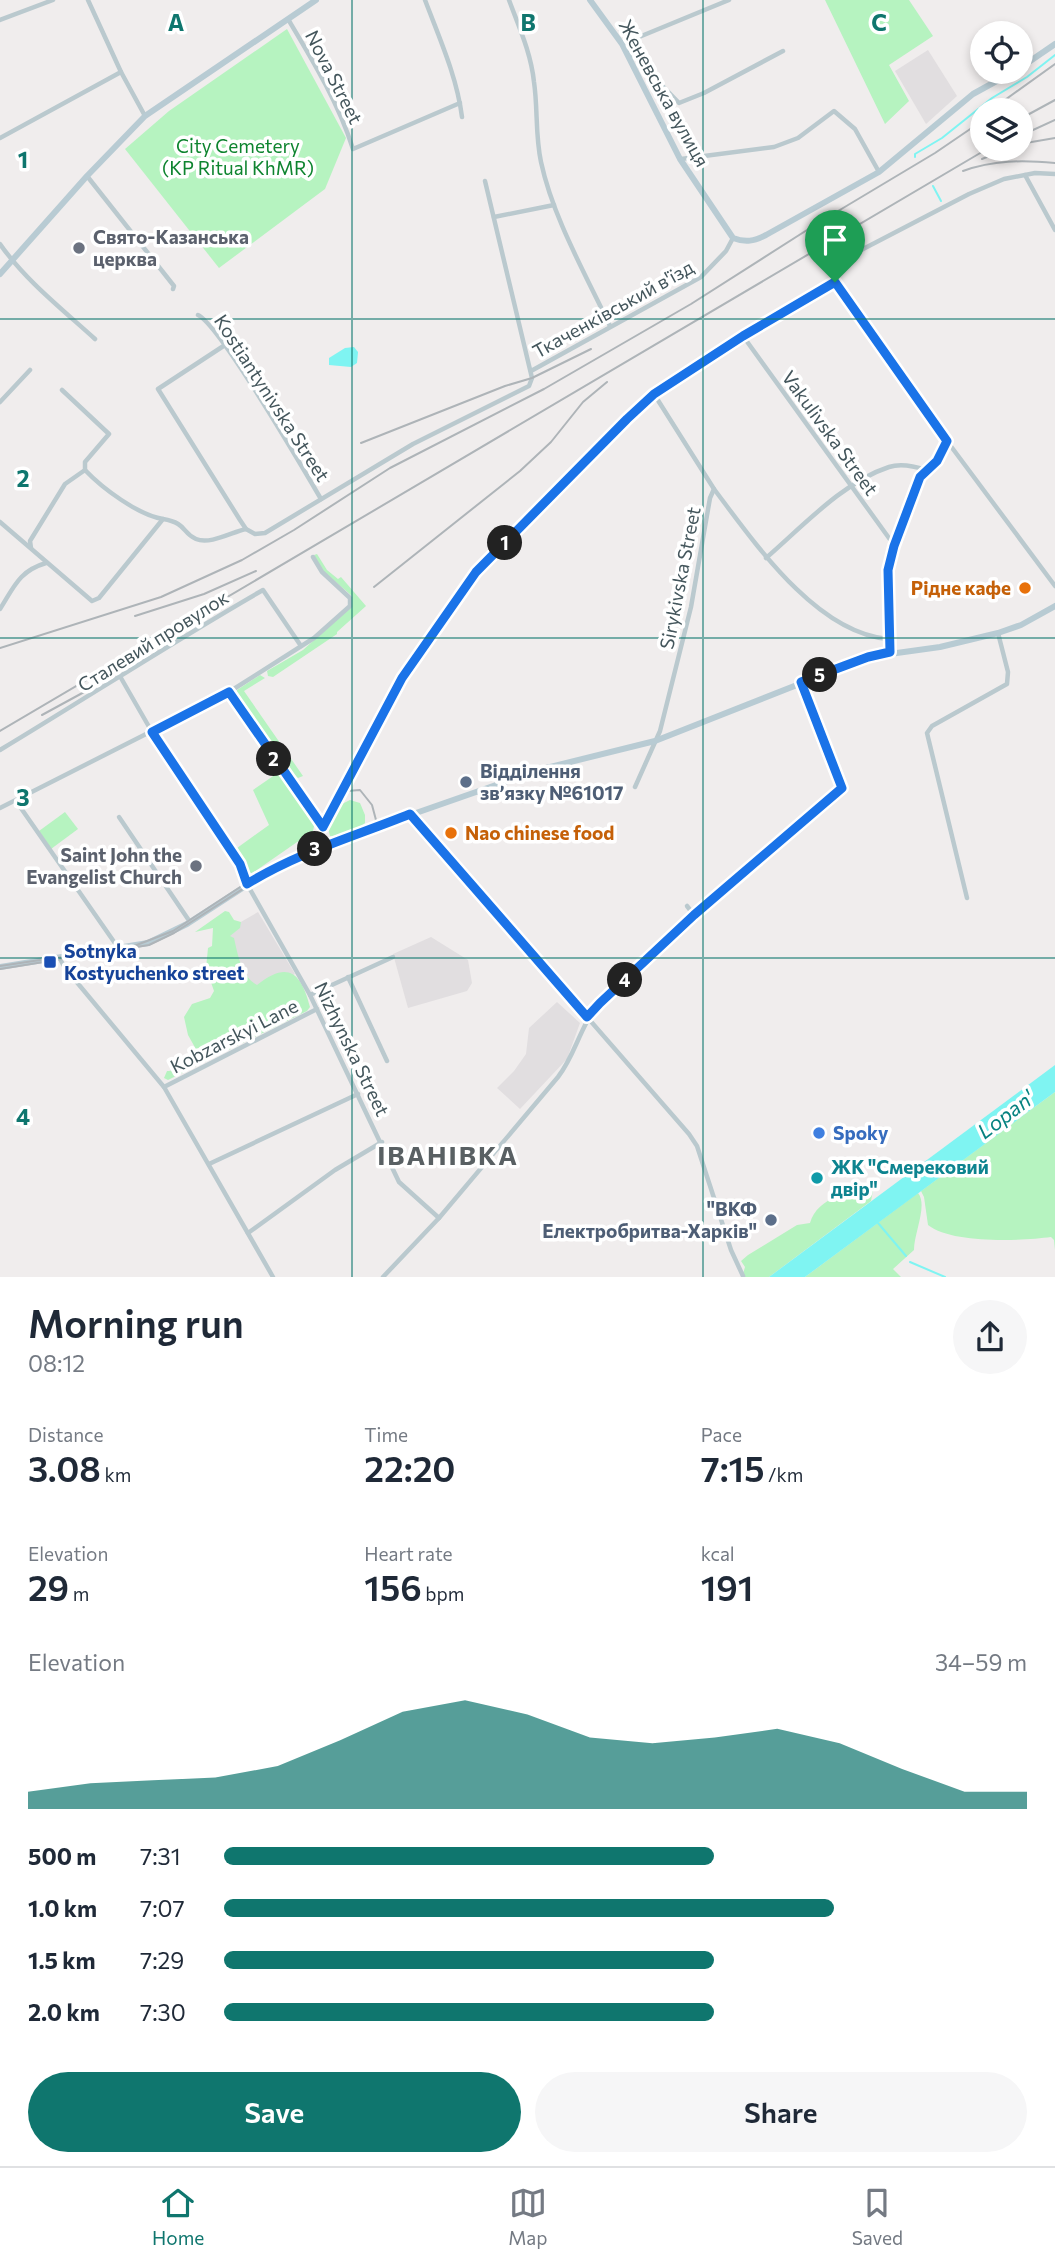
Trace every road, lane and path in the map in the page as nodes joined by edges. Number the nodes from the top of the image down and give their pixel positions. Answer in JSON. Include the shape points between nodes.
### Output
{"nodes":[{"id":1,"x":53,"y":0,"type":"edge"},
{"id":2,"x":88,"y":0,"type":"edge"},
{"id":3,"x":316,"y":0,"type":"edge"},
{"id":4,"x":425,"y":0,"type":"edge"},
{"id":5,"x":509,"y":0,"type":"edge"},
{"id":6,"x":590,"y":0,"type":"edge"},
{"id":7,"x":729,"y":0,"type":"edge"},
{"id":8,"x":288,"y":19,"type":"junction"},
{"id":9,"x":0,"y":20,"type":"edge"},
{"id":10,"x":622,"y":44,"type":"junction"},
{"id":11,"x":1055,"y":44,"type":"edge"},
{"id":12,"x":782,"y":51,"type":"dead end"},
{"id":13,"x":1033,"y":59,"type":"edge"},
{"id":14,"x":121,"y":72,"type":"junction"},
{"id":15,"x":991,"y":84,"type":"edge"},
{"id":16,"x":460,"y":103,"type":"junction"},
{"id":17,"x":145,"y":116,"type":"junction"},
{"id":18,"x":461,"y":117,"type":"dead end"},
{"id":19,"x":0,"y":138,"type":"edge"},
{"id":20,"x":680,"y":159,"type":"junction"},
{"id":21,"x":879,"y":172,"type":"junction"},
{"id":22,"x":1055,"y":174,"type":"edge"},
{"id":23,"x":1025,"y":175,"type":"junction"},
{"id":24,"x":87,"y":177,"type":"junction"},
{"id":25,"x":485,"y":181,"type":"dead end"},
{"id":26,"x":554,"y":205,"type":"junction"},
{"id":27,"x":494,"y":217,"type":"junction"},
{"id":28,"x":1055,"y":230,"type":"edge"},
{"id":29,"x":733,"y":238,"type":"junction"},
{"id":30,"x":0,"y":244,"type":"edge"},
{"id":31,"x":11,"y":260,"type":"junction"},
{"id":32,"x":0,"y":274,"type":"edge"},
{"id":33,"x":835,"y":282,"type":"junction"},
{"id":34,"x":173,"y":289,"type":"dead end"},
{"id":35,"x":198,"y":315,"type":"dead end"},
{"id":36,"x":610,"y":326,"type":"junction"},
{"id":37,"x":743,"y":336,"type":"junction"},
{"id":38,"x":95,"y":339,"type":"dead end"},
{"id":39,"x":225,"y":345,"type":"junction"},
{"id":40,"x":30,"y":370,"type":"dead end"},
{"id":41,"x":531,"y":371,"type":"junction"},
{"id":42,"x":62,"y":390,"type":"dead end"},
{"id":43,"x":654,"y":394,"type":"junction"},
{"id":44,"x":0,"y":402,"type":"edge"},
{"id":45,"x":947,"y":441,"type":"junction"},
{"id":46,"x":85,"y":470,"type":"junction"},
{"id":47,"x":926,"y":470,"type":"junction"},
{"id":48,"x":850,"y":486,"type":"junction"},
{"id":49,"x":714,"y":489,"type":"junction"},
{"id":50,"x":321,"y":499,"type":"junction"},
{"id":51,"x":163,"y":519,"type":"junction"},
{"id":52,"x":0,"y":522,"type":"edge"},
{"id":53,"x":246,"y":529,"type":"junction"},
{"id":54,"x":894,"y":546,"type":"junction"},
{"id":55,"x":32,"y":548,"type":"junction"},
{"id":56,"x":313,"y":557,"type":"dead end"},
{"id":57,"x":766,"y":558,"type":"junction"},
{"id":58,"x":47,"y":563,"type":"junction"},
{"id":59,"x":1055,"y":586,"type":"edge"},
{"id":60,"x":1055,"y":606,"type":"edge"},
{"id":61,"x":0,"y":609,"type":"edge"},
{"id":62,"x":998,"y":633,"type":"junction"},
{"id":63,"x":888,"y":639,"type":"junction"},
{"id":64,"x":301,"y":646,"type":"junction"},
{"id":65,"x":890,"y":652,"type":"junction"},
{"id":66,"x":121,"y":678,"type":"junction"},
{"id":67,"x":801,"y":682,"type":"junction"},
{"id":68,"x":229,"y":692,"type":"junction"},
{"id":69,"x":152,"y":732,"type":"junction"},
{"id":70,"x":655,"y":741,"type":"junction"},
{"id":71,"x":0,"y":750,"type":"edge"},
{"id":72,"x":635,"y":787,"type":"dead end"},
{"id":73,"x":15,"y":801,"type":"junction"},
{"id":74,"x":0,"y":808,"type":"edge"},
{"id":75,"x":410,"y":814,"type":"junction"},
{"id":76,"x":119,"y":817,"type":"dead end"},
{"id":77,"x":323,"y":827,"type":"junction"},
{"id":78,"x":313,"y":849,"type":"junction"},
{"id":79,"x":247,"y":884,"type":"junction"},
{"id":80,"x":967,"y":898,"type":"dead end"},
{"id":81,"x":687,"y":906,"type":"dead end"},
{"id":82,"x":694,"y":915,"type":"junction"},
{"id":83,"x":190,"y":922,"type":"junction"},
{"id":84,"x":120,"y":949,"type":"junction"},
{"id":85,"x":393,"y":957,"type":"dead end"},
{"id":86,"x":60,"y":959,"type":"junction"},
{"id":87,"x":0,"y":967,"type":"edge"},
{"id":88,"x":348,"y":977,"type":"junction"},
{"id":89,"x":310,"y":995,"type":"junction"},
{"id":90,"x":317,"y":1009,"type":"junction"},
{"id":91,"x":587,"y":1017,"type":"junction"},
{"id":92,"x":387,"y":1061,"type":"dead end"},
{"id":93,"x":164,"y":1087,"type":"junction"},
{"id":94,"x":358,"y":1094,"type":"junction"},
{"id":95,"x":382,"y":1142,"type":"junction"},
{"id":96,"x":209,"y":1164,"type":"junction"},
{"id":97,"x":439,"y":1218,"type":"junction"},
{"id":98,"x":248,"y":1233,"type":"junction"},
{"id":99,"x":743,"y":1276,"type":"edge"},
{"id":100,"x":273,"y":1277,"type":"edge"},
{"id":101,"x":383,"y":1277,"type":"edge"}],
"edges":[{"from":1,"to":9,"type":"street"},
{"from":2,"to":14,"type":"street"},
{"from":3,"to":8,"type":"street"},
{"from":4,"to":16,"type":"street"},
{"from":5,"to":26,"type":"street","via":[[535,83],[541,164]]},
{"from":6,"to":10,"type":"street","name":"Женевська вулиця"},
{"from":7,"to":10,"type":"street"},
{"from":8,"to":16,"type":"street","name":"Nova Street","via":[[324,81],[353,149]]},
{"from":8,"to":17,"type":"street"},
{"from":10,"to":12,"type":"street","via":[[679,103]]},
{"from":10,"to":20,"type":"street","name":"Женевська вулиця"},
{"from":11,"to":13,"type":"street"},
{"from":14,"to":17,"type":"street"},
{"from":14,"to":19,"type":"street"},
{"from":15,"to":21,"type":"street"},
{"from":16,"to":18,"type":"street"},
{"from":17,"to":24,"type":"street"},
{"from":20,"to":21,"type":"street","via":[[774,147],[797,138],[834,110],[855,129]]},
{"from":20,"to":29,"type":"street","name":"Женевська вулиця"},
{"from":21,"to":29,"type":"street","via":[[766,235],[749,242]]},
{"from":22,"to":23,"type":"street"},
{"from":23,"to":28,"type":"street"},
{"from":23,"to":33,"type":"street","via":[[983,187],[840,261],[834,269]]},
{"from":24,"to":31,"type":"street"},
{"from":24,"to":34,"type":"street"},
{"from":25,"to":27,"type":"street"},
{"from":26,"to":27,"type":"street"},
{"from":26,"to":36,"type":"street"},
{"from":27,"to":41,"type":"street"},
{"from":29,"to":36,"type":"street","name":"Ткаченківський в'їзд","via":[[701,277]]},
{"from":30,"to":31,"type":"street"},
{"from":31,"to":32,"type":"street"},
{"from":31,"to":38,"type":"street"},
{"from":33,"to":37,"type":"street"},
{"from":33,"to":45,"type":"street"},
{"from":35,"to":39,"type":"street","name":"Kostiantynivska Street"},
{"from":36,"to":41,"type":"street","name":"Ткаченківський в'їзд"},
{"from":37,"to":43,"type":"street"},
{"from":37,"to":48,"type":"street","name":"Vakulivska Street"},
{"from":39,"to":50,"type":"street","name":"Kostiantynivska Street"},
{"from":39,"to":53,"type":"street","via":[[158,389]]},
{"from":40,"to":44,"type":"street"},
{"from":41,"to":50,"type":"street","via":[[529,386],[412,444]]},
{"from":42,"to":46,"type":"street","via":[[108,434],[85,462]]},
{"from":43,"to":49,"type":"street","name":"Sirykivska Street"},
{"from":43,"to":77,"type":"street","via":[[476,572],[402,678]]},
{"from":45,"to":47,"type":"street","via":[[937,461]]},
{"from":45,"to":59,"type":"street"},
{"from":46,"to":51,"type":"street","via":[[146,514]]},
{"from":46,"to":55,"type":"street","via":[[65,484],[30,541]]},
{"from":47,"to":48,"type":"street","via":[[889,467]]},
{"from":47,"to":54,"type":"street"},
{"from":48,"to":54,"type":"street","name":"Vakulivska Street"},
{"from":48,"to":57,"type":"street"},
{"from":49,"to":57,"type":"street"},
{"from":49,"to":70,"type":"street","name":"Sirykivska Street","via":[[691,607]]},
{"from":50,"to":53,"type":"street","via":[[265,533]]},
{"from":51,"to":53,"type":"street","via":[[182,525],[199,540]]},
{"from":51,"to":58,"type":"street","via":[[92,601]]},
{"from":52,"to":55,"type":"street"},
{"from":54,"to":63,"type":"street","via":[[888,570]]},
{"from":55,"to":58,"type":"street"},
{"from":56,"to":64,"type":"street","via":[[350,598],[351,606]]},
{"from":57,"to":63,"type":"street","via":[[818,608],[868,637]]},
{"from":58,"to":61,"type":"street","via":[[23,574]]},
{"from":60,"to":62,"type":"street"},
{"from":62,"to":65,"type":"street","via":[[940,647]]},
{"from":62,"to":80,"type":"street","via":[[1008,682],[927,733]]},
{"from":63,"to":65,"type":"street"},
{"from":64,"to":66,"type":"street","name":"Сталевий провулок","via":[[263,590]]},
{"from":64,"to":68,"type":"street"},
{"from":65,"to":67,"type":"street"},
{"from":66,"to":69,"type":"street","name":"Nizhynska Street"},
{"from":66,"to":71,"type":"street","name":"Сталевий провулок"},
{"from":67,"to":70,"type":"street"},
{"from":67,"to":82,"type":"street","via":[[842,788]]},
{"from":68,"to":69,"type":"street"},
{"from":68,"to":77,"type":"street"},
{"from":69,"to":73,"type":"street"},
{"from":69,"to":79,"type":"street","name":"Nizhynska Street","via":[[240,864]]},
{"from":70,"to":72,"type":"street","name":"Sirykivska Street"},
{"from":70,"to":75,"type":"street","via":[[542,769]]},
{"from":73,"to":74,"type":"street"},
{"from":73,"to":84,"type":"street"},
{"from":75,"to":78,"type":"street"},
{"from":75,"to":91,"type":"street"},
{"from":76,"to":83,"type":"street"},
{"from":77,"to":78,"type":"street"},
{"from":78,"to":79,"type":"street"},
{"from":79,"to":83,"type":"street"},
{"from":79,"to":89,"type":"street","name":"Nizhynska Street"},
{"from":81,"to":82,"type":"street"},
{"from":82,"to":91,"type":"street"},
{"from":83,"to":84,"type":"street","via":[[148,943]]},
{"from":84,"to":86,"type":"street"},
{"from":85,"to":88,"type":"street"},
{"from":86,"to":87,"type":"street"},
{"from":86,"to":93,"type":"street"},
{"from":88,"to":89,"type":"street"},
{"from":88,"to":92,"type":"street"},
{"from":89,"to":90,"type":"street","name":"Nizhynska Street"},
{"from":90,"to":93,"type":"street","name":"Kobzarskyi Lane"},
{"from":90,"to":94,"type":"street","name":"Nizhynska Street"},
{"from":91,"to":97,"type":"street","via":[[569,1063]]},
{"from":91,"to":99,"type":"street","via":[[697,1146]]},
{"from":93,"to":96,"type":"street"},
{"from":94,"to":95,"type":"street","name":"Nizhynska Street"},
{"from":94,"to":96,"type":"street"},
{"from":95,"to":97,"type":"street","name":"Nizhynska Street","via":[[399,1182]]},
{"from":95,"to":98,"type":"street"},
{"from":96,"to":98,"type":"street"},
{"from":97,"to":101,"type":"street"},
{"from":98,"to":100,"type":"street"}]}
